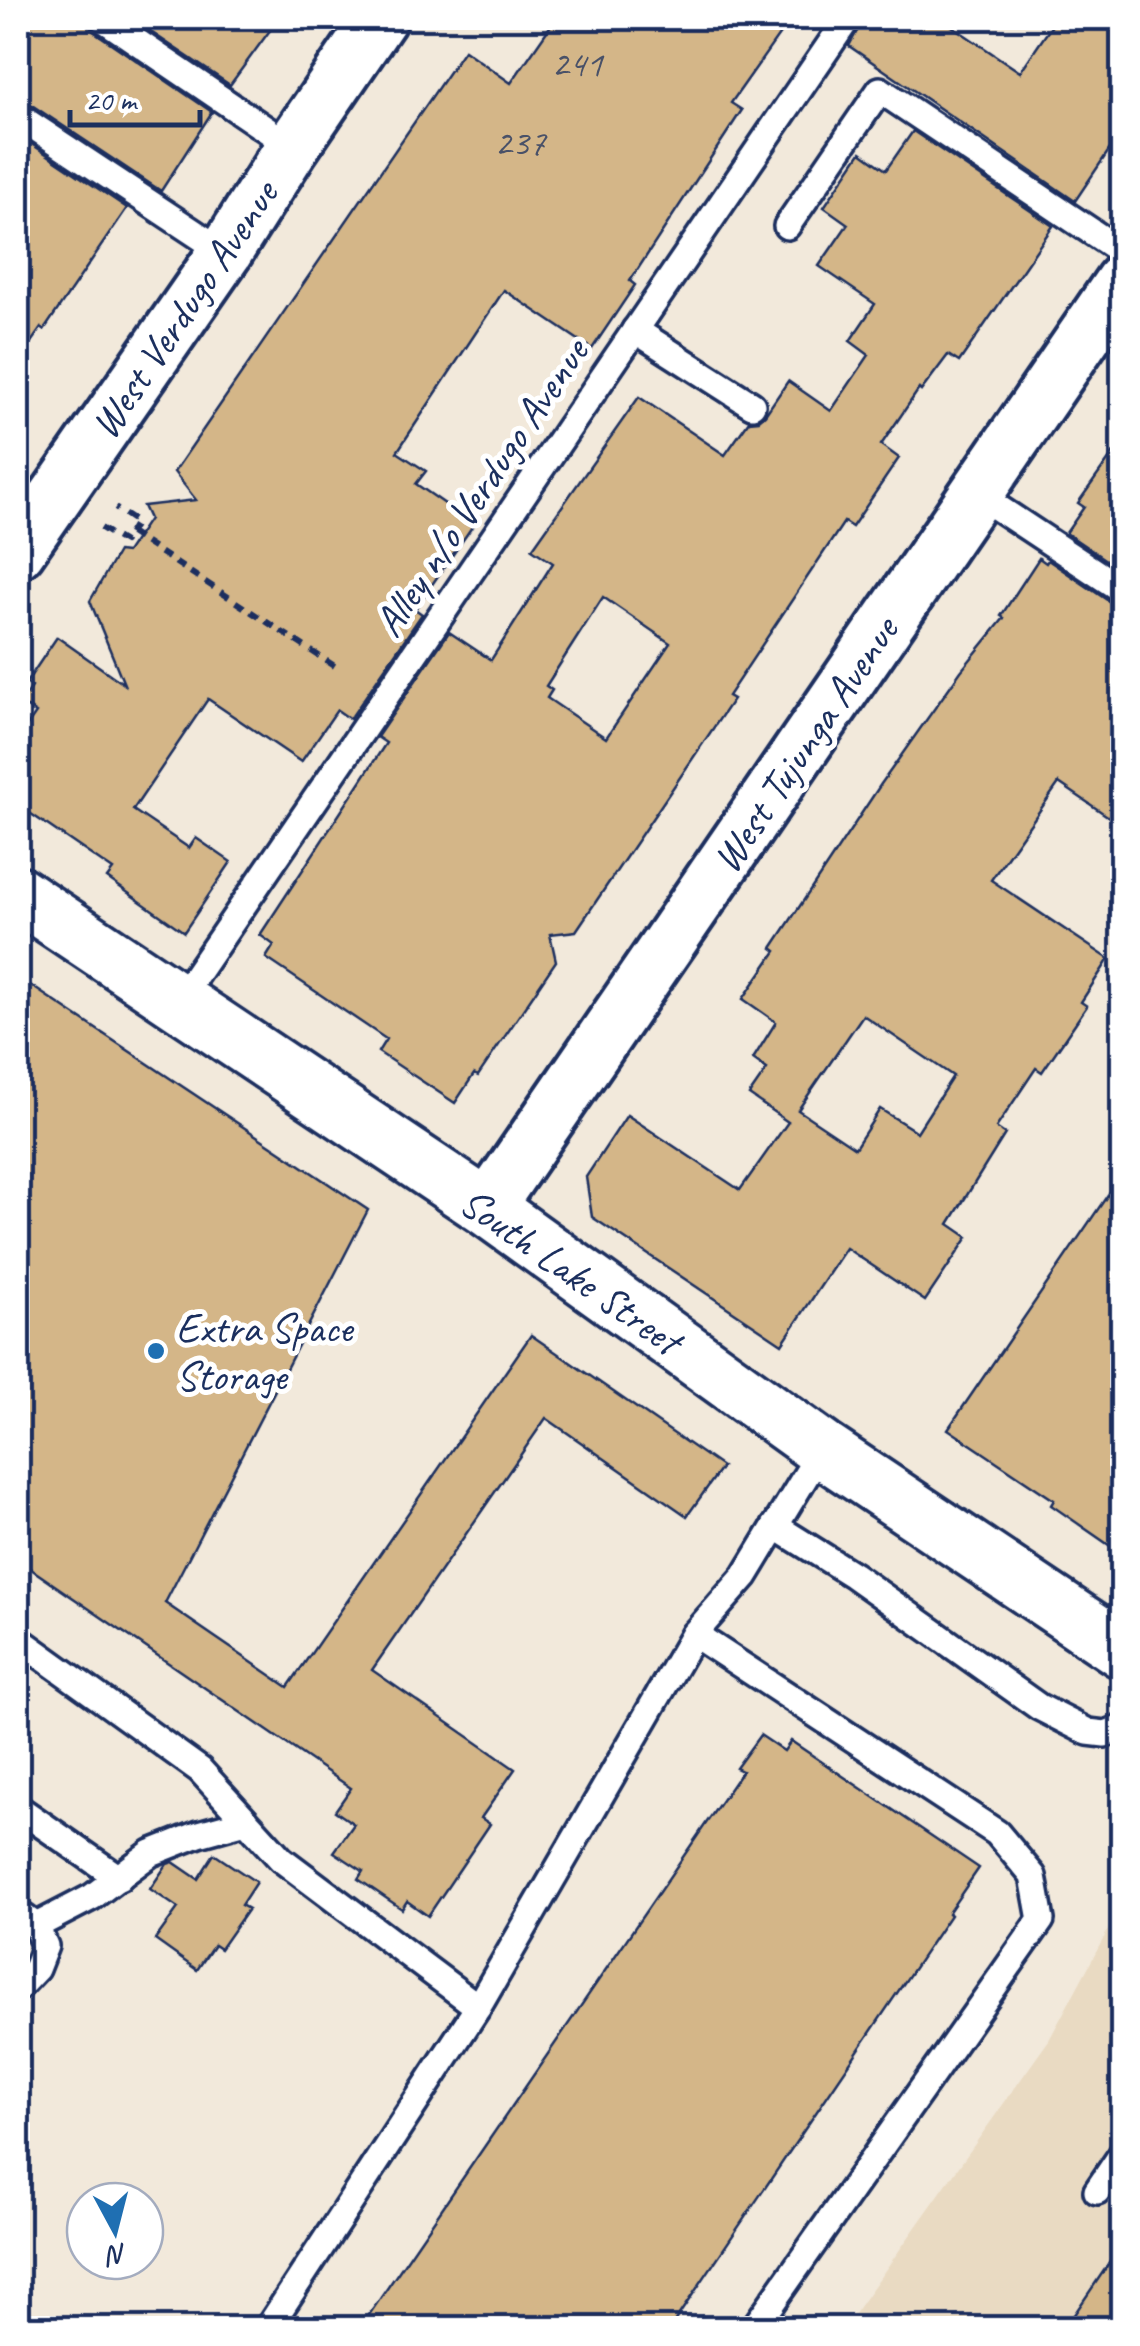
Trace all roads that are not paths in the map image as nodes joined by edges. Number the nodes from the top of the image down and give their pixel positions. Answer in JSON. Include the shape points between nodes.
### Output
{"nodes":[{"id":1,"x":102,"y":18,"type":"edge"},
{"id":2,"x":380,"y":18,"type":"edge"},
{"id":3,"x":848,"y":18,"type":"edge"},
{"id":4,"x":18,"y":116,"type":"edge"},
{"id":5,"x":292,"y":147,"type":"junction"},
{"id":6,"x":788,"y":226,"type":"dead end"},
{"id":7,"x":1122,"y":252,"type":"edge"},
{"id":8,"x":224,"y":253,"type":"junction"},
{"id":9,"x":1122,"y":281,"type":"edge"},
{"id":10,"x":635,"y":330,"type":"junction"},
{"id":11,"x":752,"y":405,"type":"dead end"},
{"id":12,"x":976,"y":494,"type":"junction"},
{"id":13,"x":18,"y":550,"type":"edge"},
{"id":14,"x":1122,"y":590,"type":"edge"},
{"id":15,"x":18,"y":894,"type":"edge"},
{"id":16,"x":178,"y":1001,"type":"junction"},
{"id":17,"x":487,"y":1208,"type":"junction"},
{"id":18,"x":822,"y":1449,"type":"junction"},
{"id":19,"x":775,"y":1526,"type":"junction"},
{"id":20,"x":694,"y":1634,"type":"junction"},
{"id":21,"x":18,"y":1639,"type":"edge"},
{"id":22,"x":1122,"y":1650,"type":"edge"},
{"id":23,"x":1122,"y":1728,"type":"edge"},
{"id":24,"x":18,"y":1808,"type":"edge"},
{"id":25,"x":246,"y":1821,"type":"junction"},
{"id":26,"x":119,"y":1878,"type":"junction"},
{"id":27,"x":27,"y":1920,"type":"edge"},
{"id":28,"x":18,"y":1988,"type":"edge"},
{"id":29,"x":478,"y":2007,"type":"junction"},
{"id":30,"x":1122,"y":2154,"type":"edge"},
{"id":31,"x":1097,"y":2190,"type":"dead end"},
{"id":32,"x":268,"y":2328,"type":"edge"},
{"id":33,"x":754,"y":2328,"type":"edge"}],
"edges":[{"from":1,"to":5,"type":"lane"},
{"from":2,"to":5,"type":"street","name":"West Verdugo Avenue"},
{"from":3,"to":10,"type":"lane","name":"Alley n/o Verdugo Avenue"},
{"from":4,"to":8,"type":"lane"},
{"from":5,"to":8,"type":"street","name":"West Verdugo Avenue"},
{"from":6,"to":7,"type":"lane","via":[[880,90]]},
{"from":8,"to":13,"type":"street","name":"West Verdugo Avenue"},
{"from":9,"to":12,"type":"street","name":"West Tujunga Avenue"},
{"from":10,"to":11,"type":"lane"},
{"from":10,"to":16,"type":"lane","name":"Alley n/o Verdugo Avenue"},
{"from":12,"to":14,"type":"lane"},
{"from":12,"to":17,"type":"street","name":"West Tujunga Avenue"},
{"from":15,"to":16,"type":"street","name":"South Lake Street"},
{"from":16,"to":17,"type":"street","name":"South Lake Street"},
{"from":17,"to":18,"type":"street","name":"South Lake Street"},
{"from":18,"to":19,"type":"lane"},
{"from":18,"to":22,"type":"street","name":"South Lake Street"},
{"from":19,"to":20,"type":"lane","via":[[745,1576]]},
{"from":19,"to":23,"type":"lane","via":[[1039,1708],[1088,1732]]},
{"from":20,"to":29,"type":"lane"},
{"from":20,"to":33,"type":"lane","via":[[997,1833],[1033,1876],[1040,1920]]},
{"from":21,"to":25,"type":"lane","via":[[200,1770]]},
{"from":24,"to":26,"type":"lane"},
{"from":25,"to":26,"type":"lane","via":[[151,1854]]},
{"from":25,"to":29,"type":"lane","via":[[280,1859]]},
{"from":26,"to":27,"type":"lane","via":[[92,1898]]},
{"from":27,"to":28,"type":"lane","via":[[45,1946]]},
{"from":29,"to":32,"type":"lane"},
{"from":30,"to":31,"type":"lane"}]}
